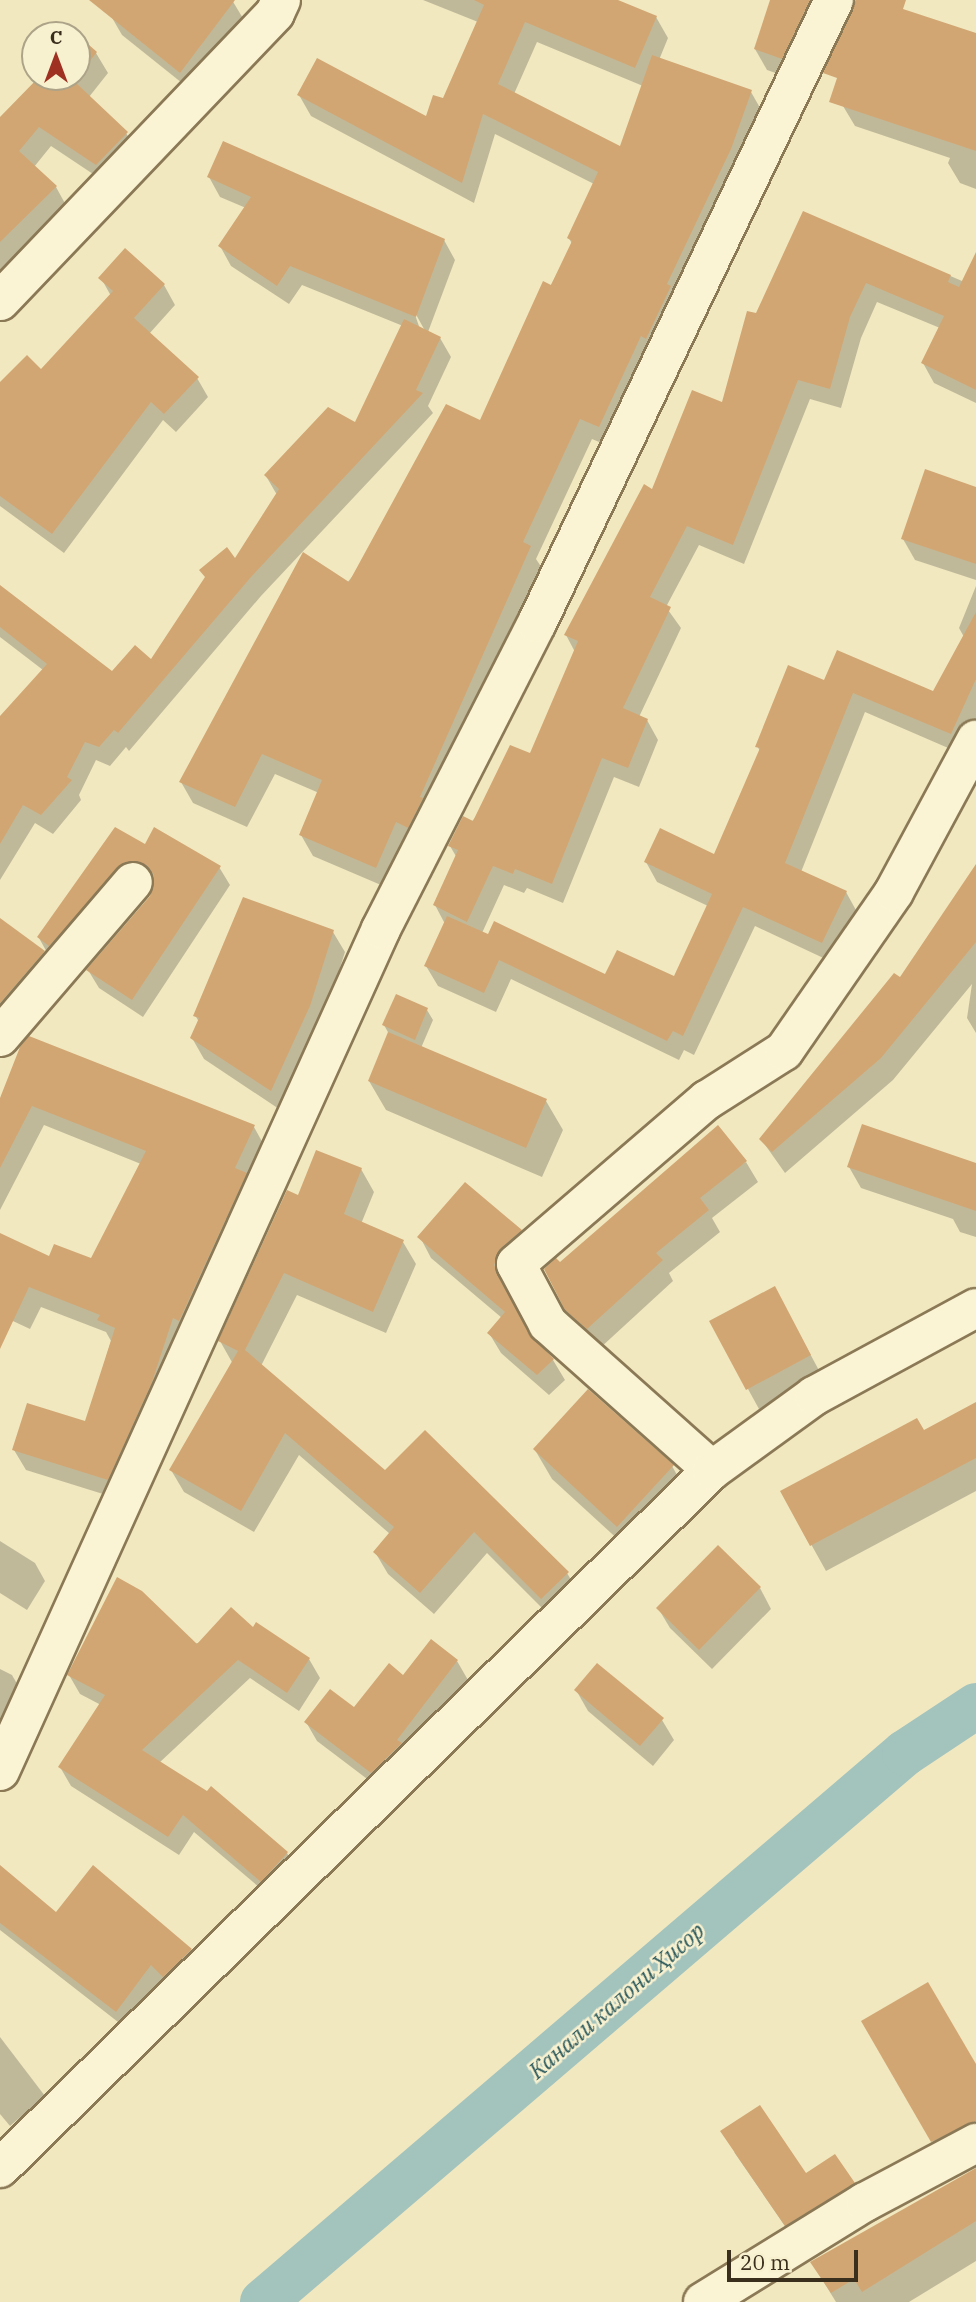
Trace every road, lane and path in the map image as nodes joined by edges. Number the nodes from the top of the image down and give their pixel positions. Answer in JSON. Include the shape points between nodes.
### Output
{"nodes":[{"id":1,"x":281,"y":0,"type":"edge"},
{"id":2,"x":834,"y":0,"type":"edge"},
{"id":3,"x":0,"y":301,"type":"edge"},
{"id":4,"x":976,"y":740,"type":"edge"},
{"id":5,"x":133,"y":882,"type":"dead end"},
{"id":6,"x":0,"y":1037,"type":"edge"},
{"id":7,"x":976,"y":1308,"type":"edge"},
{"id":8,"x":712,"y":1470,"type":"junction"},
{"id":9,"x":0,"y":1772,"type":"edge"},
{"id":10,"x":976,"y":2143,"type":"edge"},
{"id":11,"x":0,"y":2168,"type":"edge"},
{"id":12,"x":703,"y":2302,"type":"edge"}],
"edges":[{"from":1,"to":3,"type":"street","via":[[275,13]]},
{"from":2,"to":9,"type":"street","via":[[537,623],[381,929]]},
{"from":4,"to":8,"type":"street","via":[[894,892],[785,1051],[707,1100],[516,1264],[548,1324]]},
{"from":5,"to":6,"type":"street"},
{"from":7,"to":8,"type":"street","via":[[814,1396]]},
{"from":8,"to":11,"type":"street"},
{"from":10,"to":12,"type":"street","via":[[865,2202]]}]}
